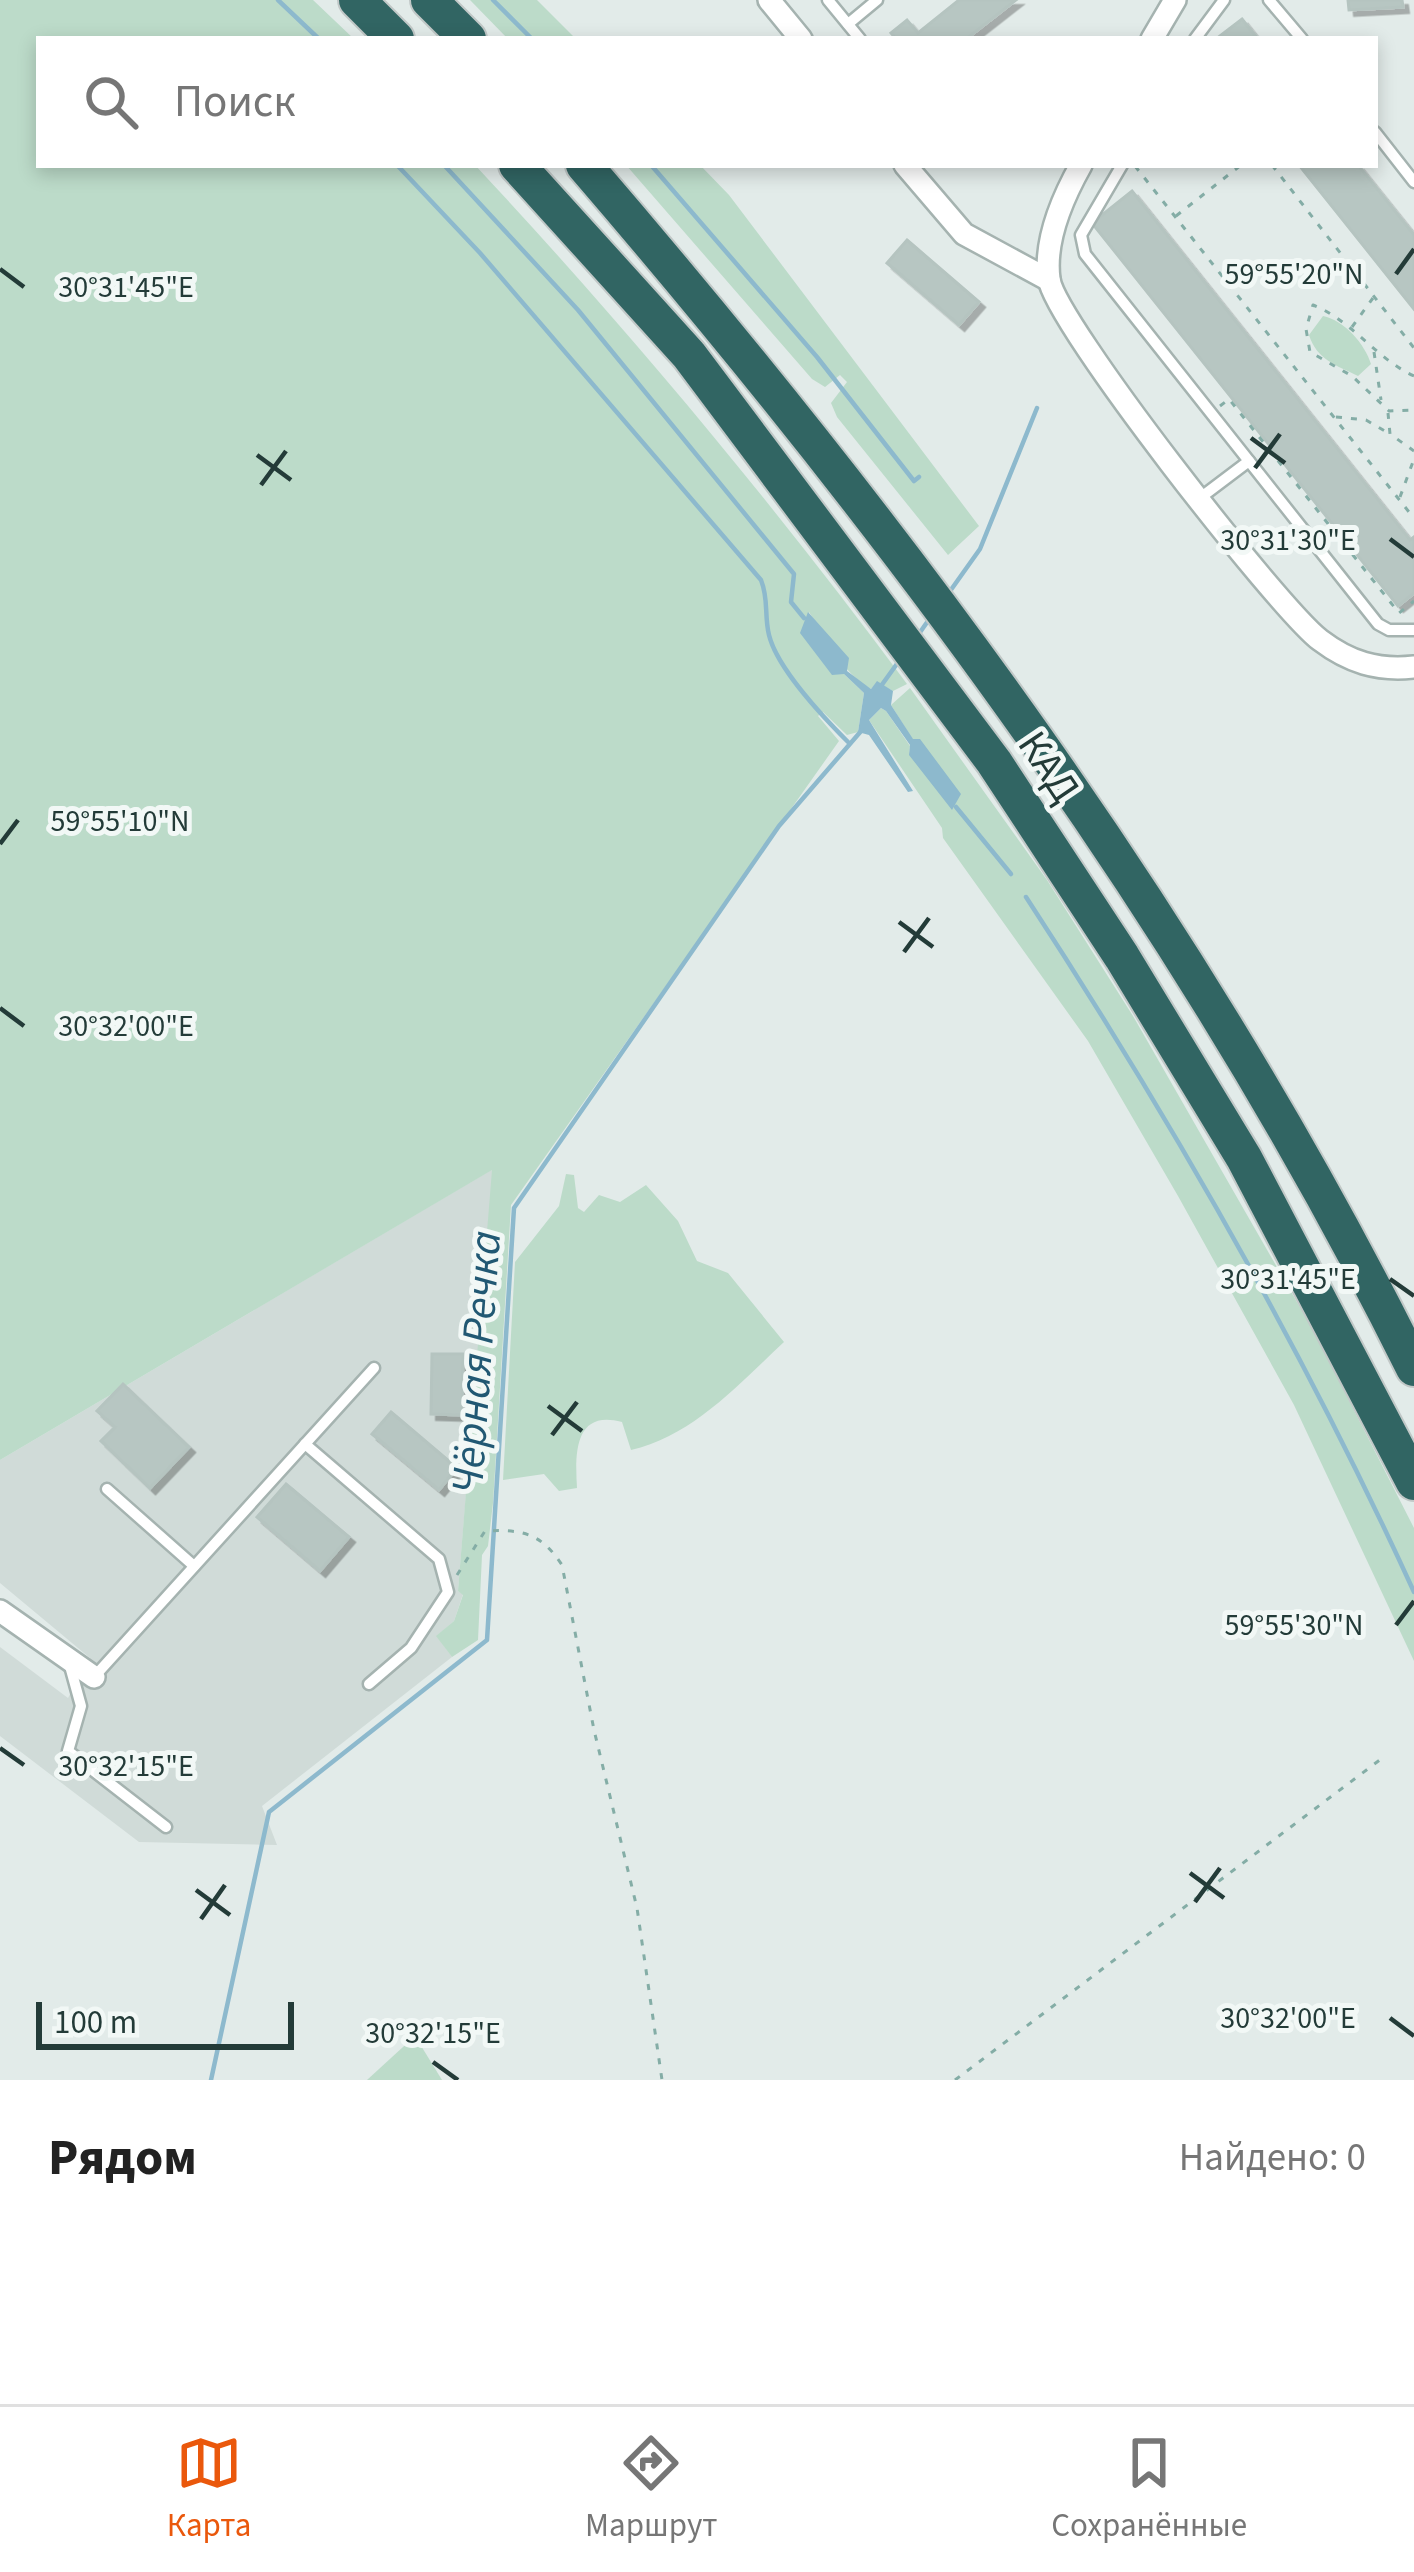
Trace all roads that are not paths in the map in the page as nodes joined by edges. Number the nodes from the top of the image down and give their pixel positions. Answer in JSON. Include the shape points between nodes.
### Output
{"nodes":[{"id":1,"x":357,"y":0,"type":"edge"},
{"id":2,"x":429,"y":0,"type":"edge"},
{"id":3,"x":769,"y":0,"type":"edge"},
{"id":4,"x":828,"y":0,"type":"edge"},
{"id":5,"x":877,"y":0,"type":"edge"},
{"id":6,"x":1224,"y":0,"type":"edge"},
{"id":7,"x":1269,"y":0,"type":"edge"},
{"id":8,"x":1168,"y":2,"type":"edge"},
{"id":9,"x":848,"y":24,"type":"junction"},
{"id":10,"x":393,"y":36,"type":"edge"},
{"id":11,"x":465,"y":36,"type":"edge"},
{"id":12,"x":799,"y":36,"type":"edge"},
{"id":13,"x":858,"y":36,"type":"edge"},
{"id":14,"x":1153,"y":36,"type":"edge"},
{"id":15,"x":1197,"y":36,"type":"edge"},
{"id":16,"x":1299,"y":36,"type":"edge"},
{"id":17,"x":1378,"y":137,"type":"edge"},
{"id":18,"x":521,"y":168,"type":"edge"},
{"id":19,"x":586,"y":168,"type":"edge"},
{"id":20,"x":908,"y":168,"type":"edge"},
{"id":21,"x":1079,"y":168,"type":"edge"},
{"id":22,"x":1120,"y":168,"type":"edge"},
{"id":23,"x":1414,"y":182,"type":"edge"},
{"id":24,"x":1049,"y":280,"type":"junction"},
{"id":25,"x":1249,"y":461,"type":"junction"},
{"id":26,"x":1200,"y":498,"type":"junction"},
{"id":27,"x":1414,"y":630,"type":"edge"},
{"id":28,"x":1414,"y":667,"type":"edge"},
{"id":29,"x":374,"y":1368,"type":"dead end"},
{"id":30,"x":1414,"y":1368,"type":"edge"},
{"id":31,"x":305,"y":1444,"type":"junction"},
{"id":32,"x":1414,"y":1482,"type":"edge"},
{"id":33,"x":107,"y":1489,"type":"dead end"},
{"id":34,"x":194,"y":1566,"type":"junction"},
{"id":35,"x":0,"y":1611,"type":"edge"},
{"id":36,"x":68,"y":1659,"type":"junction"},
{"id":37,"x":94,"y":1677,"type":"joint"},
{"id":38,"x":369,"y":1684,"type":"dead end"},
{"id":39,"x":166,"y":1827,"type":"dead end"}],
"edges":[{"from":1,"to":10,"type":"highway"},
{"from":2,"to":11,"type":"highway"},
{"from":3,"to":12,"type":"street"},
{"from":4,"to":9,"type":"lane"},
{"from":5,"to":9,"type":"lane"},
{"from":6,"to":15,"type":"lane"},
{"from":7,"to":16,"type":"lane"},
{"from":8,"to":14,"type":"street"},
{"from":9,"to":13,"type":"lane"},
{"from":17,"to":23,"type":"lane"},
{"from":18,"to":32,"type":"highway","name":"КАД","via":[[689,355],[994,761],[1244,1158]]},
{"from":19,"to":30,"type":"highway","name":"КАД","via":[[889,534],[1036,733],[1288,1130]]},
{"from":20,"to":24,"type":"street","via":[[964,234]]},
{"from":21,"to":24,"type":"street","via":[[1059,202]]},
{"from":22,"to":25,"type":"lane","via":[[1081,235],[1085,254]]},
{"from":24,"to":26,"type":"street","via":[[1077,336]]},
{"from":25,"to":26,"type":"lane"},
{"from":25,"to":27,"type":"lane","via":[[1378,624]]},
{"from":26,"to":28,"type":"street","via":[[1321,641],[1356,663]]},
{"from":29,"to":31,"type":"lane"},
{"from":31,"to":34,"type":"lane"},
{"from":31,"to":38,"type":"lane","via":[[439,1559],[448,1592],[411,1648]]},
{"from":33,"to":34,"type":"lane"},
{"from":34,"to":37,"type":"lane"},
{"from":35,"to":36,"type":"street"},
{"from":36,"to":37,"type":"street"},
{"from":36,"to":39,"type":"lane","via":[[81,1706],[68,1751]]}]}
